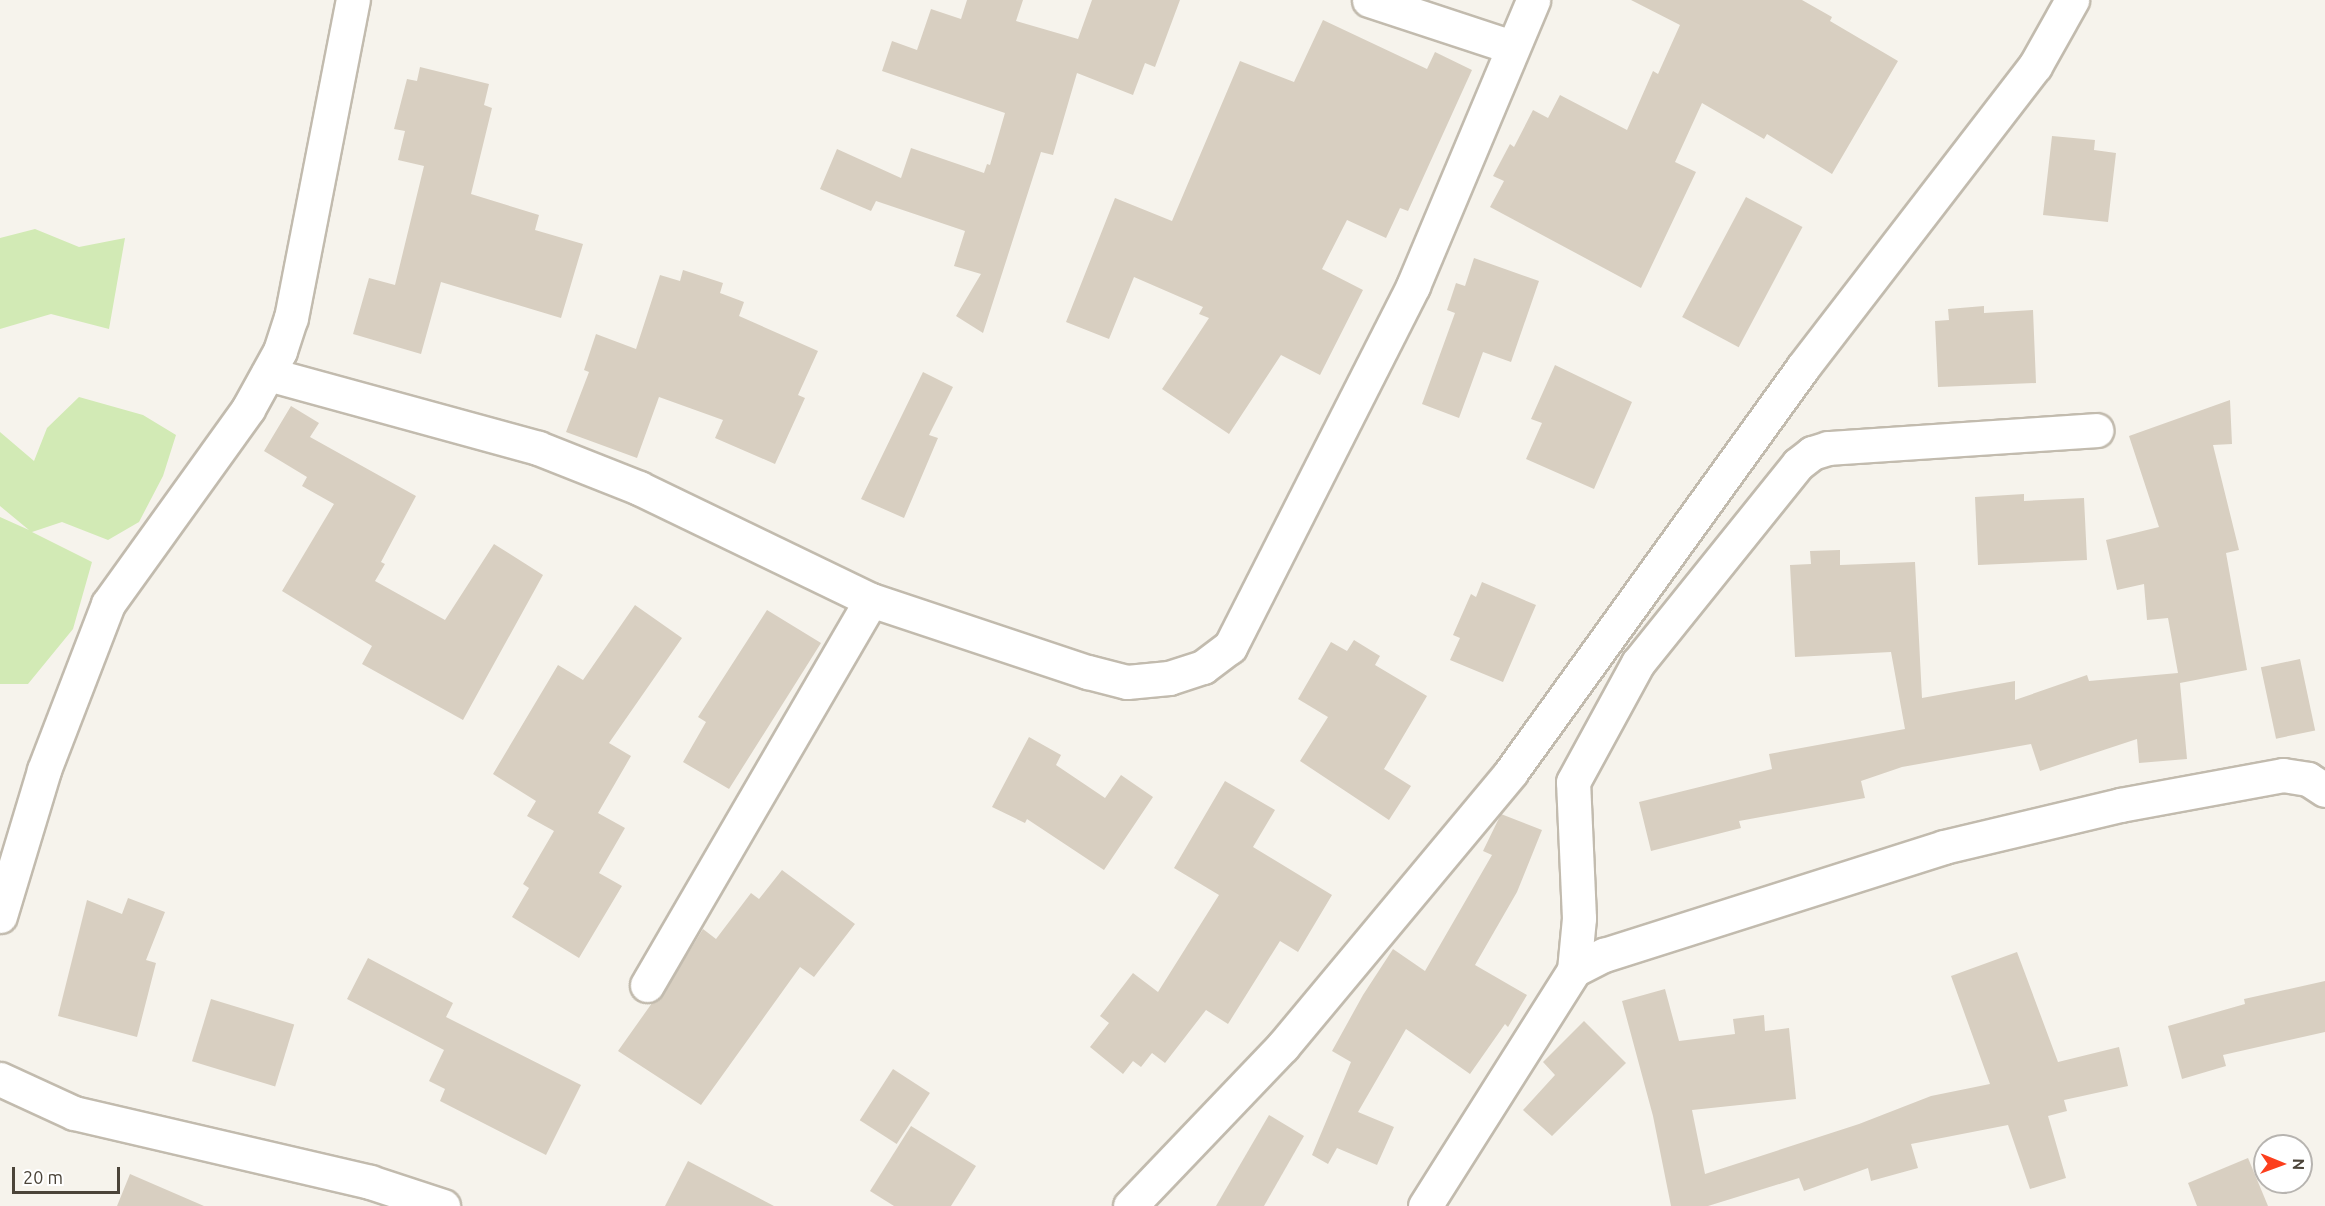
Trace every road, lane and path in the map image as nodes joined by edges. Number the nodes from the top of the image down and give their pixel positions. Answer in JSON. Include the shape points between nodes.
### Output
{"nodes":[{"id":1,"x":353,"y":0,"type":"edge"},
{"id":2,"x":1369,"y":0,"type":"edge"},
{"id":3,"x":1533,"y":0,"type":"edge"},
{"id":4,"x":2072,"y":0,"type":"edge"},
{"id":5,"x":1512,"y":47,"type":"junction"},
{"id":6,"x":267,"y":374,"type":"junction"},
{"id":7,"x":2096,"y":430,"type":"dead end"},
{"id":8,"x":871,"y":600,"type":"junction"},
{"id":9,"x":2325,"y":790,"type":"edge"},
{"id":10,"x":0,"y":915,"type":"edge"},
{"id":11,"x":1574,"y":970,"type":"junction"},
{"id":12,"x":646,"y":986,"type":"dead end"},
{"id":13,"x":0,"y":1079,"type":"edge"},
{"id":14,"x":443,"y":1206,"type":"edge"},
{"id":15,"x":1130,"y":1206,"type":"edge"},
{"id":16,"x":1425,"y":1206,"type":"edge"}],
"edges":[{"from":1,"to":6,"type":"street","via":[[291,318]]},
{"from":2,"to":5,"type":"street"},
{"from":3,"to":5,"type":"street"},
{"from":4,"to":15,"type":"street","via":[[2035,66],[1803,367],[1510,772],[1283,1046]]},
{"from":5,"to":8,"type":"street","via":[[1413,286],[1230,647],[1203,667],[1169,678],[1127,682]]},
{"from":6,"to":8,"type":"street","via":[[538,448],[639,488]]},
{"from":6,"to":10,"type":"street","via":[[248,409],[108,604],[44,770]]},
{"from":7,"to":11,"type":"street","via":[[1828,448],[1812,453],[1798,464],[1638,663],[1573,782],[1579,918]]},
{"from":8,"to":12,"type":"street"},
{"from":9,"to":11,"type":"street","via":[[2308,779],[2283,775],[2120,805],[1944,847],[1604,955]]},
{"from":11,"to":16,"type":"street"},
{"from":13,"to":14,"type":"street","via":[[74,1113],[370,1182]]}]}
